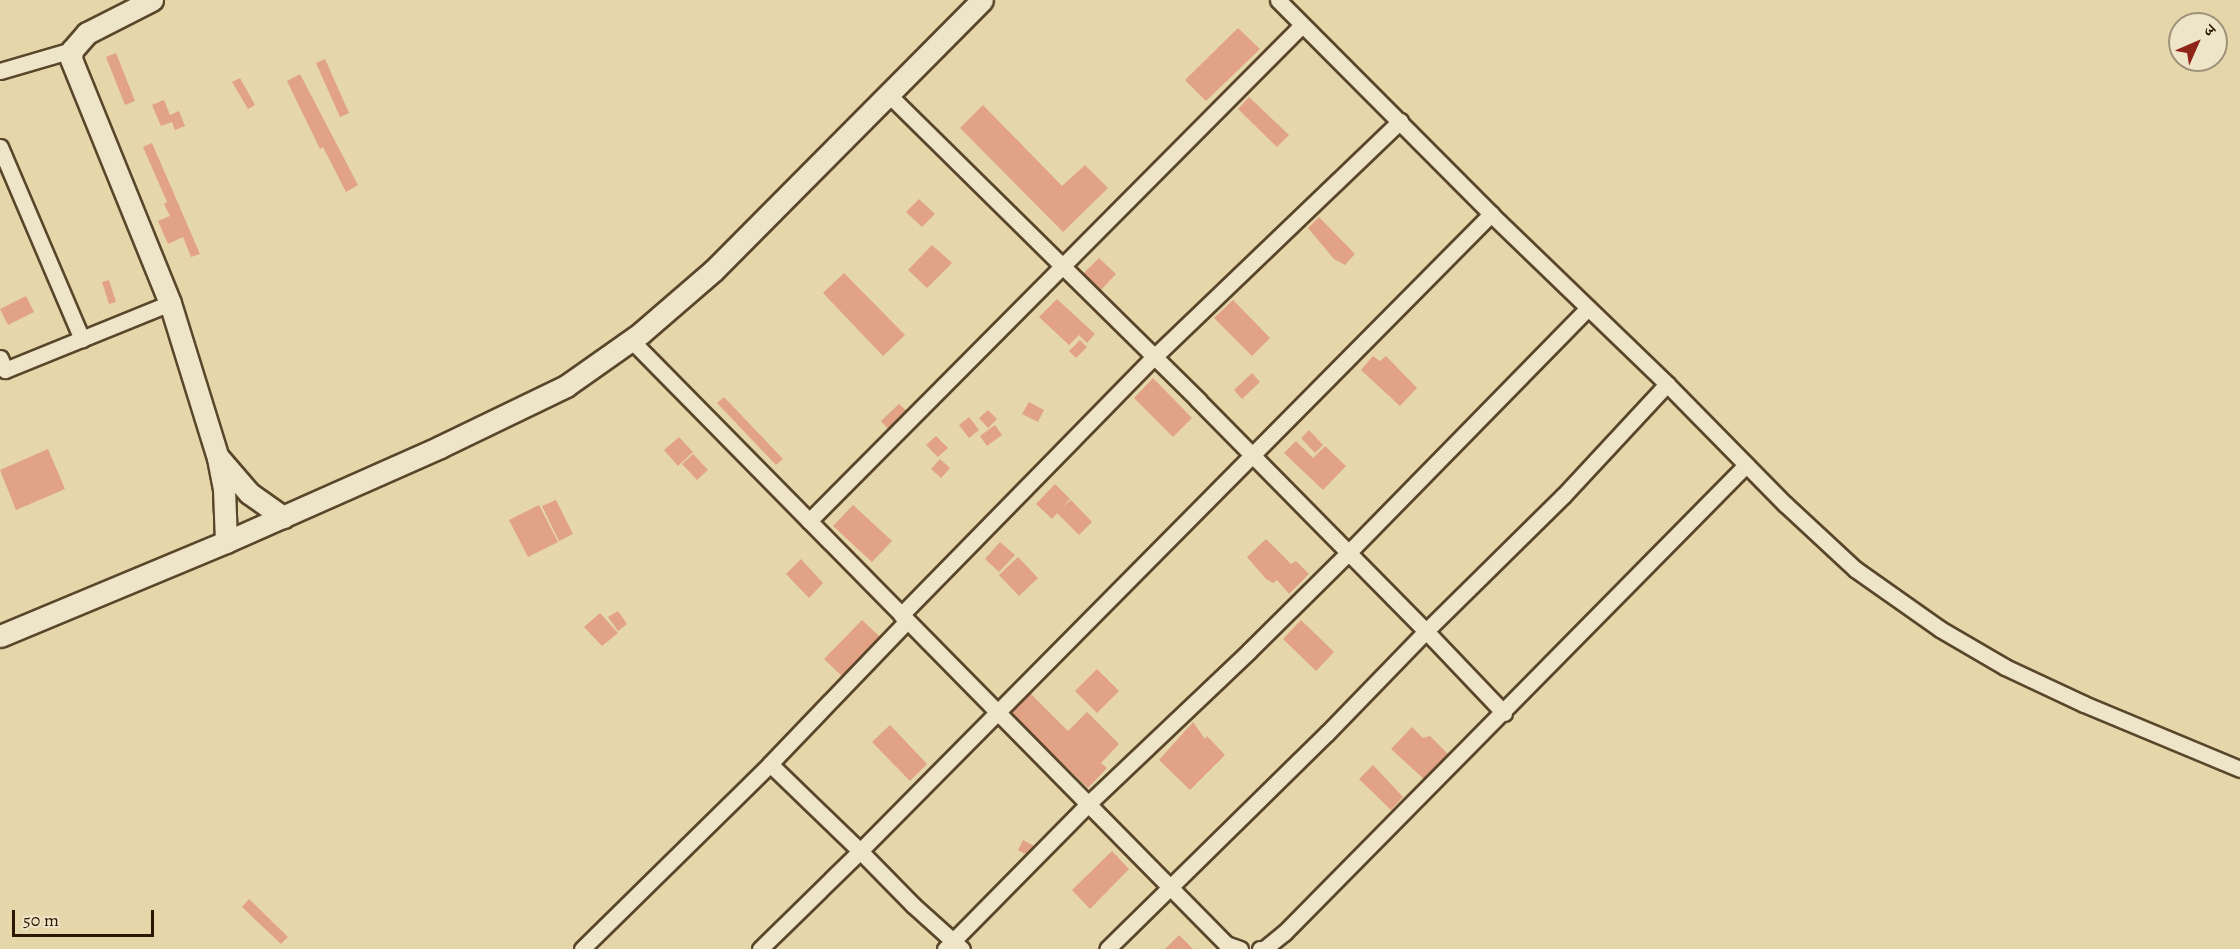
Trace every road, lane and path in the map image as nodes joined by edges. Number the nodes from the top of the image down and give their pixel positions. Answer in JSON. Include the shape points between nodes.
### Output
{"nodes":[{"id":1,"x":152,"y":0,"type":"edge"},
{"id":2,"x":982,"y":0,"type":"edge"},
{"id":3,"x":1278,"y":0,"type":"edge"},
{"id":4,"x":1302,"y":25,"type":"junction"},
{"id":5,"x":72,"y":50,"type":"junction"},
{"id":6,"x":0,"y":71,"type":"edge"},
{"id":7,"x":888,"y":94,"type":"junction"},
{"id":8,"x":1400,"y":121,"type":"junction"},
{"id":9,"x":0,"y":147,"type":"edge"},
{"id":10,"x":1491,"y":214,"type":"junction"},
{"id":11,"x":1062,"y":265,"type":"junction"},
{"id":12,"x":170,"y":303,"type":"junction"},
{"id":13,"x":1588,"y":308,"type":"junction"},
{"id":14,"x":82,"y":339,"type":"junction"},
{"id":15,"x":631,"y":340,"type":"junction"},
{"id":16,"x":1154,"y":357,"type":"junction"},
{"id":17,"x":0,"y":358,"type":"edge"},
{"id":18,"x":1667,"y":384,"type":"junction"},
{"id":19,"x":1253,"y":456,"type":"junction"},
{"id":20,"x":218,"y":458,"type":"junction"},
{"id":21,"x":1746,"y":465,"type":"junction"},
{"id":22,"x":283,"y":517,"type":"junction"},
{"id":23,"x":809,"y":521,"type":"junction"},
{"id":24,"x":226,"y":543,"type":"junction"},
{"id":25,"x":1348,"y":553,"type":"junction"},
{"id":26,"x":904,"y":618,"type":"junction"},
{"id":27,"x":1426,"y":631,"type":"junction"},
{"id":28,"x":0,"y":636,"type":"edge"},
{"id":29,"x":997,"y":712,"type":"junction"},
{"id":30,"x":1504,"y":713,"type":"junction"},
{"id":31,"x":770,"y":764,"type":"junction"},
{"id":32,"x":2240,"y":769,"type":"edge"},
{"id":33,"x":1089,"y":803,"type":"junction"},
{"id":34,"x":860,"y":851,"type":"junction"},
{"id":35,"x":1171,"y":886,"type":"junction"},
{"id":36,"x":953,"y":946,"type":"edge"},
{"id":37,"x":582,"y":949,"type":"edge"},
{"id":38,"x":760,"y":949,"type":"edge"},
{"id":39,"x":1107,"y":949,"type":"edge"},
{"id":40,"x":1240,"y":949,"type":"edge"},
{"id":41,"x":1260,"y":949,"type":"edge"}],
"edges":[{"from":1,"to":5,"type":"main road","via":[[87,33]]},
{"from":2,"to":7,"type":"main road"},
{"from":3,"to":4,"type":"street"},
{"from":4,"to":8,"type":"street"},
{"from":4,"to":11,"type":"street"},
{"from":5,"to":6,"type":"street"},
{"from":5,"to":12,"type":"main road","via":[[71,59]]},
{"from":7,"to":11,"type":"street"},
{"from":7,"to":15,"type":"main road","via":[[714,270]]},
{"from":8,"to":10,"type":"street"},
{"from":8,"to":16,"type":"street"},
{"from":9,"to":14,"type":"street"},
{"from":10,"to":13,"type":"street"},
{"from":10,"to":19,"type":"street"},
{"from":11,"to":16,"type":"street"},
{"from":11,"to":23,"type":"street"},
{"from":12,"to":14,"type":"street"},
{"from":12,"to":20,"type":"main road"},
{"from":13,"to":18,"type":"street"},
{"from":13,"to":25,"type":"street"},
{"from":14,"to":17,"type":"street","via":[[5,370]]},
{"from":15,"to":22,"type":"main road","via":[[566,386]]},
{"from":15,"to":23,"type":"street"},
{"from":16,"to":19,"type":"street"},
{"from":16,"to":26,"type":"street"},
{"from":18,"to":21,"type":"street"},
{"from":18,"to":27,"type":"street","via":[[1563,496]]},
{"from":19,"to":25,"type":"street"},
{"from":19,"to":29,"type":"street"},
{"from":20,"to":22,"type":"main road","via":[[249,493]]},
{"from":20,"to":24,"type":"main road","via":[[224,489]]},
{"from":21,"to":30,"type":"street"},
{"from":21,"to":32,"type":"street","via":[[1856,570],[1940,629],[2005,667],[2084,704]]},
{"from":22,"to":24,"type":"main road"},
{"from":23,"to":26,"type":"street"},
{"from":24,"to":28,"type":"main road"},
{"from":25,"to":27,"type":"street"},
{"from":25,"to":33,"type":"street"},
{"from":26,"to":29,"type":"street"},
{"from":26,"to":31,"type":"street"},
{"from":27,"to":30,"type":"street"},
{"from":27,"to":35,"type":"street"},
{"from":29,"to":33,"type":"street"},
{"from":29,"to":34,"type":"street"},
{"from":30,"to":41,"type":"street","via":[[1284,933]]},
{"from":31,"to":34,"type":"street"},
{"from":31,"to":37,"type":"street"},
{"from":33,"to":35,"type":"street"},
{"from":33,"to":36,"type":"street"},
{"from":34,"to":36,"type":"street"},
{"from":34,"to":38,"type":"street"},
{"from":35,"to":39,"type":"street"},
{"from":35,"to":40,"type":"street","via":[[1226,944]]}]}
